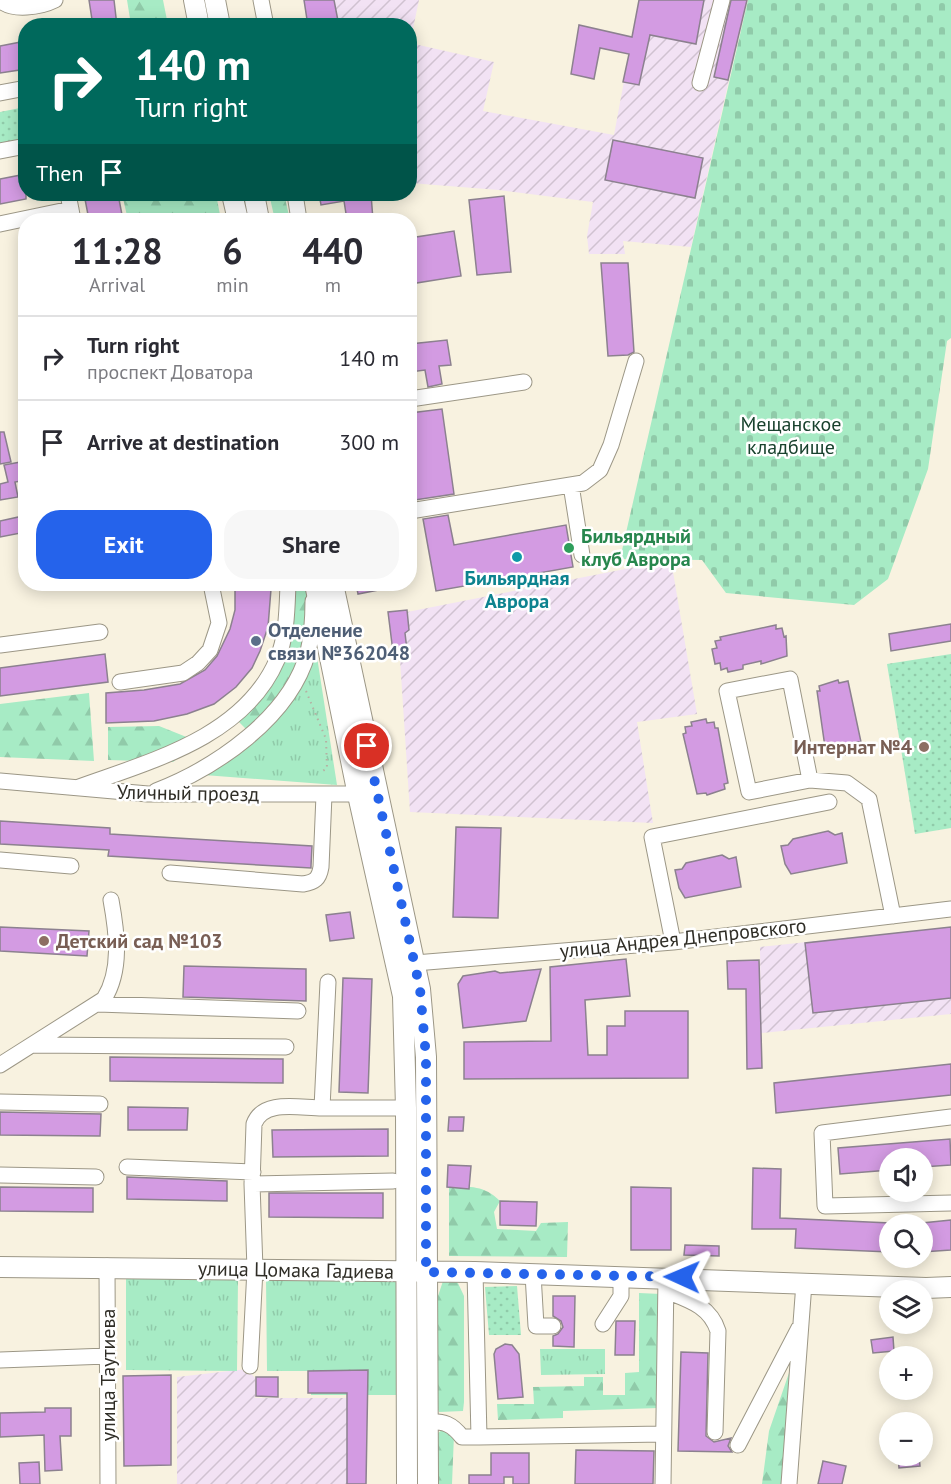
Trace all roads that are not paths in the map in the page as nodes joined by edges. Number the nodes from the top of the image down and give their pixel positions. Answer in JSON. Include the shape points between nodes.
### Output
{"nodes":[{"id":1,"x":0,"y":0,"type":"edge"},
{"id":2,"x":55,"y":0,"type":"edge"},
{"id":3,"x":215,"y":0,"type":"edge"},
{"id":4,"x":261,"y":0,"type":"edge"},
{"id":5,"x":722,"y":0,"type":"edge"},
{"id":6,"x":194,"y":1,"type":"edge"},
{"id":7,"x":197,"y":18,"type":"edge"},
{"id":8,"x":218,"y":18,"type":"edge"},
{"id":9,"x":264,"y":18,"type":"edge"},
{"id":10,"x":700,"y":82,"type":"dead end"},
{"id":11,"x":18,"y":90,"type":"edge"},
{"id":12,"x":0,"y":93,"type":"edge"},
{"id":13,"x":18,"y":148,"type":"edge"},
{"id":14,"x":0,"y":151,"type":"edge"},
{"id":15,"x":18,"y":222,"type":"edge"},
{"id":16,"x":0,"y":224,"type":"edge"},
{"id":17,"x":636,"y":361,"type":"dead end"},
{"id":18,"x":524,"y":382,"type":"dead end"},
{"id":19,"x":417,"y":398,"type":"edge"},
{"id":20,"x":571,"y":485,"type":"junction"},
{"id":21,"x":417,"y":510,"type":"edge"},
{"id":22,"x":582,"y":555,"type":"dead end"},
{"id":23,"x":213,"y":591,"type":"edge"},
{"id":24,"x":288,"y":591,"type":"edge"},
{"id":25,"x":315,"y":591,"type":"edge"},
{"id":26,"x":317,"y":591,"type":"edge"},
{"id":27,"x":334,"y":591,"type":"edge"},
{"id":28,"x":100,"y":632,"type":"dead end"},
{"id":29,"x":0,"y":645,"type":"edge"},
{"id":30,"x":120,"y":682,"type":"dead end"},
{"id":31,"x":810,"y":780,"type":"junction"},
{"id":32,"x":0,"y":781,"type":"edge"},
{"id":33,"x":74,"y":789,"type":"junction"},
{"id":34,"x":148,"y":794,"type":"junction"},
{"id":35,"x":367,"y":794,"type":"junction"},
{"id":36,"x":324,"y":795,"type":"junction"},
{"id":37,"x":829,"y":802,"type":"dead end"},
{"id":38,"x":0,"y":860,"type":"edge"},
{"id":39,"x":71,"y":866,"type":"dead end"},
{"id":40,"x":170,"y":873,"type":"dead end"},
{"id":41,"x":111,"y":900,"type":"dead end"},
{"id":42,"x":951,"y":909,"type":"edge"},
{"id":43,"x":893,"y":916,"type":"junction"},
{"id":44,"x":673,"y":942,"type":"junction"},
{"id":45,"x":415,"y":963,"type":"junction"},
{"id":46,"x":328,"y":982,"type":"dead end"},
{"id":47,"x":98,"y":1004,"type":"junction"},
{"id":48,"x":298,"y":1011,"type":"dead end"},
{"id":49,"x":33,"y":1045,"type":"junction"},
{"id":50,"x":286,"y":1047,"type":"dead end"},
{"id":51,"x":0,"y":1065,"type":"edge"},
{"id":52,"x":0,"y":1102,"type":"edge"},
{"id":53,"x":100,"y":1104,"type":"dead end"},
{"id":54,"x":322,"y":1108,"type":"junction"},
{"id":55,"x":406,"y":1108,"type":"junction"},
{"id":56,"x":951,"y":1117,"type":"edge"},
{"id":57,"x":127,"y":1167,"type":"dead end"},
{"id":58,"x":0,"y":1175,"type":"edge"},
{"id":59,"x":96,"y":1177,"type":"dead end"},
{"id":60,"x":253,"y":1178,"type":"junction"},
{"id":61,"x":393,"y":1181,"type":"dead end"},
{"id":62,"x":951,"y":1203,"type":"edge"},
{"id":63,"x":107,"y":1266,"type":"junction"},
{"id":64,"x":0,"y":1267,"type":"edge"},
{"id":65,"x":255,"y":1269,"type":"junction"},
{"id":66,"x":416,"y":1272,"type":"junction"},
{"id":67,"x":475,"y":1272,"type":"junction"},
{"id":68,"x":533,"y":1274,"type":"junction"},
{"id":69,"x":621,"y":1276,"type":"junction"},
{"id":70,"x":804,"y":1283,"type":"junction"},
{"id":71,"x":666,"y":1284,"type":"junction"},
{"id":72,"x":951,"y":1287,"type":"edge"},
{"id":73,"x":803,"y":1321,"type":"junction"},
{"id":74,"x":603,"y":1324,"type":"dead end"},
{"id":75,"x":553,"y":1326,"type":"dead end"},
{"id":76,"x":107,"y":1356,"type":"junction"},
{"id":77,"x":0,"y":1360,"type":"edge"},
{"id":78,"x":250,"y":1366,"type":"dead end"},
{"id":79,"x":428,"y":1422,"type":"junction"},
{"id":80,"x":715,"y":1432,"type":"dead end"},
{"id":81,"x":663,"y":1434,"type":"junction"},
{"id":82,"x":479,"y":1437,"type":"junction"},
{"id":83,"x":738,"y":1445,"type":"dead end"},
{"id":84,"x":108,"y":1484,"type":"edge"},
{"id":85,"x":407,"y":1484,"type":"edge"},
{"id":86,"x":428,"y":1484,"type":"edge"},
{"id":87,"x":663,"y":1484,"type":"edge"},
{"id":88,"x":789,"y":1484,"type":"edge"}],
"edges":[{"from":1,"to":2,"type":"street","via":[[17,8]]},
{"from":3,"to":8,"type":"main road"},
{"from":4,"to":9,"type":"street"},
{"from":5,"to":10,"type":"street"},
{"from":6,"to":7,"type":"main road"},
{"from":11,"to":12,"type":"street"},
{"from":13,"to":14,"type":"street"},
{"from":15,"to":16,"type":"street"},
{"from":17,"to":20,"type":"street","via":[[612,445],[600,470],[583,483]]},
{"from":18,"to":19,"type":"street"},
{"from":20,"to":21,"type":"street"},
{"from":20,"to":22,"type":"street"},
{"from":23,"to":30,"type":"street","via":[[219,623],[217,636],[198,663],[183,673]]},
{"from":24,"to":33,"type":"street","via":[[278,659],[264,685],[230,722],[159,758]]},
{"from":25,"to":34,"type":"street","via":[[308,653],[266,721],[209,766]]},
{"from":26,"to":35,"type":"main road"},
{"from":27,"to":35,"type":"main road"},
{"from":28,"to":29,"type":"street"},
{"from":31,"to":31,"type":"street","via":[[749,792],[727,691],[789,679]]},
{"from":31,"to":43,"type":"street","via":[[847,783],[869,799]]},
{"from":32,"to":33,"type":"street","name":"Уличный проезд"},
{"from":33,"to":34,"type":"street","name":"Уличный проезд"},
{"from":34,"to":36,"type":"street","name":"Уличный проезд"},
{"from":35,"to":36,"type":"street","name":"Уличный проезд"},
{"from":35,"to":45,"type":"main road"},
{"from":35,"to":55,"type":"main road","via":[[403,996]]},
{"from":36,"to":40,"type":"street","via":[[321,867],[314,882]]},
{"from":37,"to":44,"type":"street","via":[[652,837]]},
{"from":38,"to":39,"type":"street"},
{"from":41,"to":47,"type":"street","via":[[116,967],[113,985]]},
{"from":42,"to":43,"type":"street","name":"улица Андрея Днепровского"},
{"from":43,"to":44,"type":"street","name":"улица Андрея Днепровского"},
{"from":44,"to":45,"type":"street","name":"улица Андрея Днепровского"},
{"from":45,"to":66,"type":"main road","via":[[426,1057]]},
{"from":46,"to":54,"type":"street"},
{"from":47,"to":48,"type":"street"},
{"from":47,"to":49,"type":"street"},
{"from":49,"to":50,"type":"street"},
{"from":49,"to":51,"type":"street"},
{"from":52,"to":53,"type":"street"},
{"from":54,"to":55,"type":"street"},
{"from":54,"to":60,"type":"street","via":[[261,1111],[254,1124]]},
{"from":55,"to":66,"type":"main road"},
{"from":56,"to":62,"type":"street","via":[[822,1133],[825,1206]]},
{"from":57,"to":60,"type":"street"},
{"from":58,"to":59,"type":"street"},
{"from":60,"to":61,"type":"street"},
{"from":60,"to":65,"type":"street"},
{"from":63,"to":64,"type":"main road","name":"улица Цомака Гадиева"},
{"from":63,"to":65,"type":"main road","name":"улица Цомака Гадиева"},
{"from":63,"to":76,"type":"street","name":"улица Таутиева"},
{"from":65,"to":66,"type":"main road","name":"улица Цомака Гадиева"},
{"from":65,"to":78,"type":"street"},
{"from":66,"to":67,"type":"main road","name":"улица Цомака Гадиева"},
{"from":66,"to":79,"type":"main road"},
{"from":66,"to":85,"type":"main road"},
{"from":67,"to":68,"type":"main road","name":"улица Цомака Гадиева"},
{"from":67,"to":82,"type":"street"},
{"from":68,"to":69,"type":"main road","name":"улица Цомака Гадиева"},
{"from":68,"to":75,"type":"street","via":[[536,1326]]},
{"from":69,"to":71,"type":"main road","name":"улица Цомака Гадиева"},
{"from":69,"to":74,"type":"street","via":[[621,1296]]},
{"from":70,"to":71,"type":"main road","name":"улица Цомака Гадиева"},
{"from":70,"to":72,"type":"main road","name":"улица Цомака Гадиева"},
{"from":70,"to":73,"type":"street"},
{"from":71,"to":80,"type":"street","via":[[712,1315],[718,1331]]},
{"from":71,"to":81,"type":"street"},
{"from":73,"to":83,"type":"street"},
{"from":73,"to":88,"type":"street"},
{"from":76,"to":77,"type":"street"},
{"from":76,"to":84,"type":"street","name":"улица Таутиева"},
{"from":79,"to":82,"type":"street","via":[[441,1421],[454,1427],[462,1437]]},
{"from":79,"to":86,"type":"main road"},
{"from":81,"to":82,"type":"street"},
{"from":81,"to":87,"type":"street"}]}
